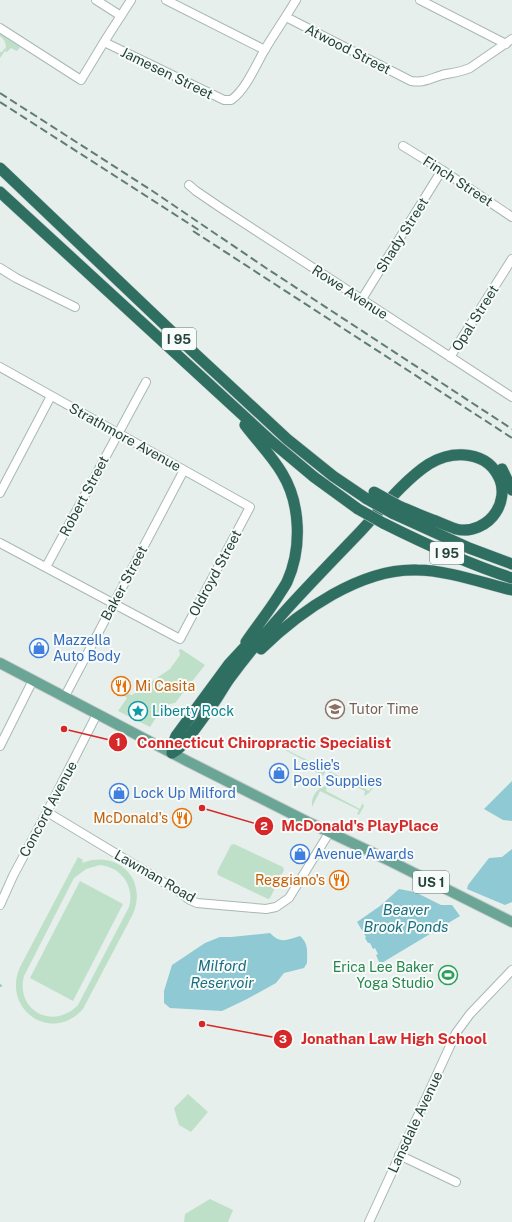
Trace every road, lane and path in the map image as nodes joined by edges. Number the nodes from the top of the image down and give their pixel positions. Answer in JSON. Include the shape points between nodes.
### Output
{"nodes":[{"id":1,"x":96,"y":0,"type":"edge"},
{"id":2,"x":131,"y":0,"type":"edge"},
{"id":3,"x":166,"y":0,"type":"edge"},
{"id":4,"x":296,"y":0,"type":"edge"},
{"id":5,"x":420,"y":0,"type":"edge"},
{"id":6,"x":121,"y":16,"type":"junction"},
{"id":7,"x":286,"y":16,"type":"junction"},
{"id":8,"x":0,"y":28,"type":"edge"},
{"id":9,"x":104,"y":42,"type":"junction"},
{"id":10,"x":509,"y":42,"type":"edge"},
{"id":11,"x":265,"y":50,"type":"junction"},
{"id":12,"x":403,"y":146,"type":"dead end"},
{"id":13,"x":0,"y":168,"type":"edge"},
{"id":14,"x":442,"y":170,"type":"junction"},
{"id":15,"x":189,"y":185,"type":"dead end"},
{"id":16,"x":0,"y":192,"type":"edge"},
{"id":17,"x":512,"y":217,"type":"edge"},
{"id":18,"x":512,"y":259,"type":"edge"},
{"id":19,"x":0,"y":268,"type":"edge"},
{"id":20,"x":362,"y":299,"type":"junction"},
{"id":21,"x":75,"y":307,"type":"dead end"},
{"id":22,"x":450,"y":357,"type":"junction"},
{"id":23,"x":0,"y":367,"type":"edge"},
{"id":24,"x":146,"y":382,"type":"dead end"},
{"id":25,"x":51,"y":396,"type":"junction"},
{"id":26,"x":512,"y":397,"type":"edge"},
{"id":27,"x":223,"y":398,"type":"junction"},
{"id":28,"x":118,"y":434,"type":"junction"},
{"id":29,"x":184,"y":470,"type":"junction"},
{"id":30,"x":512,"y":490,"type":"edge"},
{"id":31,"x":0,"y":493,"type":"edge"},
{"id":32,"x":250,"y":507,"type":"joint"},
{"id":33,"x":396,"y":510,"type":"junction"},
{"id":34,"x":0,"y":543,"type":"edge"},
{"id":35,"x":512,"y":564,"type":"edge"},
{"id":36,"x":46,"y":567,"type":"junction"},
{"id":37,"x":512,"y":578,"type":"edge"},
{"id":38,"x":512,"y":590,"type":"edge"},
{"id":39,"x":114,"y":603,"type":"junction"},
{"id":40,"x":0,"y":663,"type":"edge"},
{"id":41,"x":230,"y":664,"type":"junction"},
{"id":42,"x":33,"y":680,"type":"junction"},
{"id":43,"x":65,"y":696,"type":"junction"},
{"id":44,"x":213,"y":704,"type":"junction"},
{"id":45,"x":97,"y":714,"type":"junction"},
{"id":46,"x":0,"y":746,"type":"edge"},
{"id":47,"x":172,"y":753,"type":"junction"},
{"id":48,"x":47,"y":812,"type":"junction"},
{"id":49,"x":329,"y":833,"type":"junction"},
{"id":50,"x":0,"y":905,"type":"edge"},
{"id":51,"x":512,"y":922,"type":"edge"},
{"id":52,"x":512,"y":970,"type":"edge"},
{"id":53,"x":399,"y":1155,"type":"junction"},
{"id":54,"x":456,"y":1182,"type":"dead end"},
{"id":55,"x":369,"y":1222,"type":"edge"}],
"edges":[{"from":1,"to":6,"type":"street"},
{"from":2,"to":6,"type":"street"},
{"from":3,"to":11,"type":"street"},
{"from":4,"to":7,"type":"street"},
{"from":5,"to":10,"type":"street"},
{"from":6,"to":9,"type":"street"},
{"from":7,"to":10,"type":"street","name":"Atwood Street","via":[[411,81],[425,82],[441,75],[464,71]]},
{"from":7,"to":11,"type":"street"},
{"from":8,"to":9,"type":"street","via":[[81,80]]},
{"from":9,"to":11,"type":"street","name":"Jamesen Street","via":[[224,100],[231,100],[238,94]]},
{"from":12,"to":14,"type":"street","name":"Finch Street"},
{"from":13,"to":33,"type":"highway","number":"I 95","bridge":true,"via":[[287,439],[333,476]]},
{"from":14,"to":17,"type":"street","name":"Finch Street"},
{"from":14,"to":20,"type":"street","name":"Shady Street"},
{"from":15,"to":20,"type":"street","name":"Rowe Avenue"},
{"from":16,"to":27,"type":"highway","number":"I 95"},
{"from":18,"to":22,"type":"street","name":"Opal Street"},
{"from":19,"to":21,"type":"street"},
{"from":20,"to":22,"type":"street","name":"Rowe Avenue"},
{"from":22,"to":26,"type":"street","name":"Rowe Avenue"},
{"from":23,"to":25,"type":"street","name":"Strathmore Avenue"},
{"from":24,"to":28,"type":"street","name":"Robert Street"},
{"from":25,"to":28,"type":"street","name":"Strathmore Avenue"},
{"from":25,"to":31,"type":"street"},
{"from":27,"to":37,"type":"highway","number":"I 95","bridge":true,"via":[[308,472],[358,509],[448,553]]},
{"from":27,"to":41,"type":"highway","via":[[283,473],[296,510],[298,533],[287,582]]},
{"from":28,"to":29,"type":"street","name":"Strathmore Avenue"},
{"from":28,"to":36,"type":"street","name":"Robert Street"},
{"from":29,"to":32,"type":"street","name":"Strathmore Avenue"},
{"from":29,"to":39,"type":"street","name":"Baker Street"},
{"from":30,"to":41,"type":"highway","via":[[498,463],[479,451],[469,448],[450,449],[423,460],[395,486]]},
{"from":32,"to":39,"type":"street","name":"Oldroyd Street","via":[[180,639]]},
{"from":33,"to":35,"type":"highway","number":"I 95","via":[[469,548]]},
{"from":33,"to":44,"type":"highway","via":[[457,530],[471,530],[485,524],[495,514],[501,503],[502,487],[490,464],[469,455],[447,456],[420,471],[298,598],[244,660]]},
{"from":34,"to":36,"type":"street"},
{"from":36,"to":39,"type":"street"},
{"from":38,"to":44,"type":"highway","via":[[418,570],[405,570],[362,580],[321,602],[270,641]]},
{"from":39,"to":43,"type":"street","name":"Baker Street"},
{"from":40,"to":42,"type":"main road","number":"US 1"},
{"from":41,"to":47,"type":"highway","via":[[176,736]]},
{"from":42,"to":43,"type":"main road","number":"US 1"},
{"from":42,"to":46,"type":"street"},
{"from":43,"to":45,"type":"main road","number":"US 1"},
{"from":44,"to":47,"type":"highway","via":[[186,742]]},
{"from":45,"to":47,"type":"main road","number":"US 1"},
{"from":45,"to":48,"type":"street","name":"Concord Avenue"},
{"from":47,"to":49,"type":"main road","number":"US 1"},
{"from":48,"to":49,"type":"street","name":"Lawman Road","via":[[190,900],[266,909],[276,907],[290,898]]},
{"from":48,"to":50,"type":"street","name":"Concord Avenue"},
{"from":49,"to":51,"type":"main road","number":"US 1"},
{"from":52,"to":53,"type":"street","name":"Lansdale Avenue","via":[[460,1027]]},
{"from":53,"to":54,"type":"street"},
{"from":53,"to":55,"type":"street","name":"Lansdale Avenue"}]}
